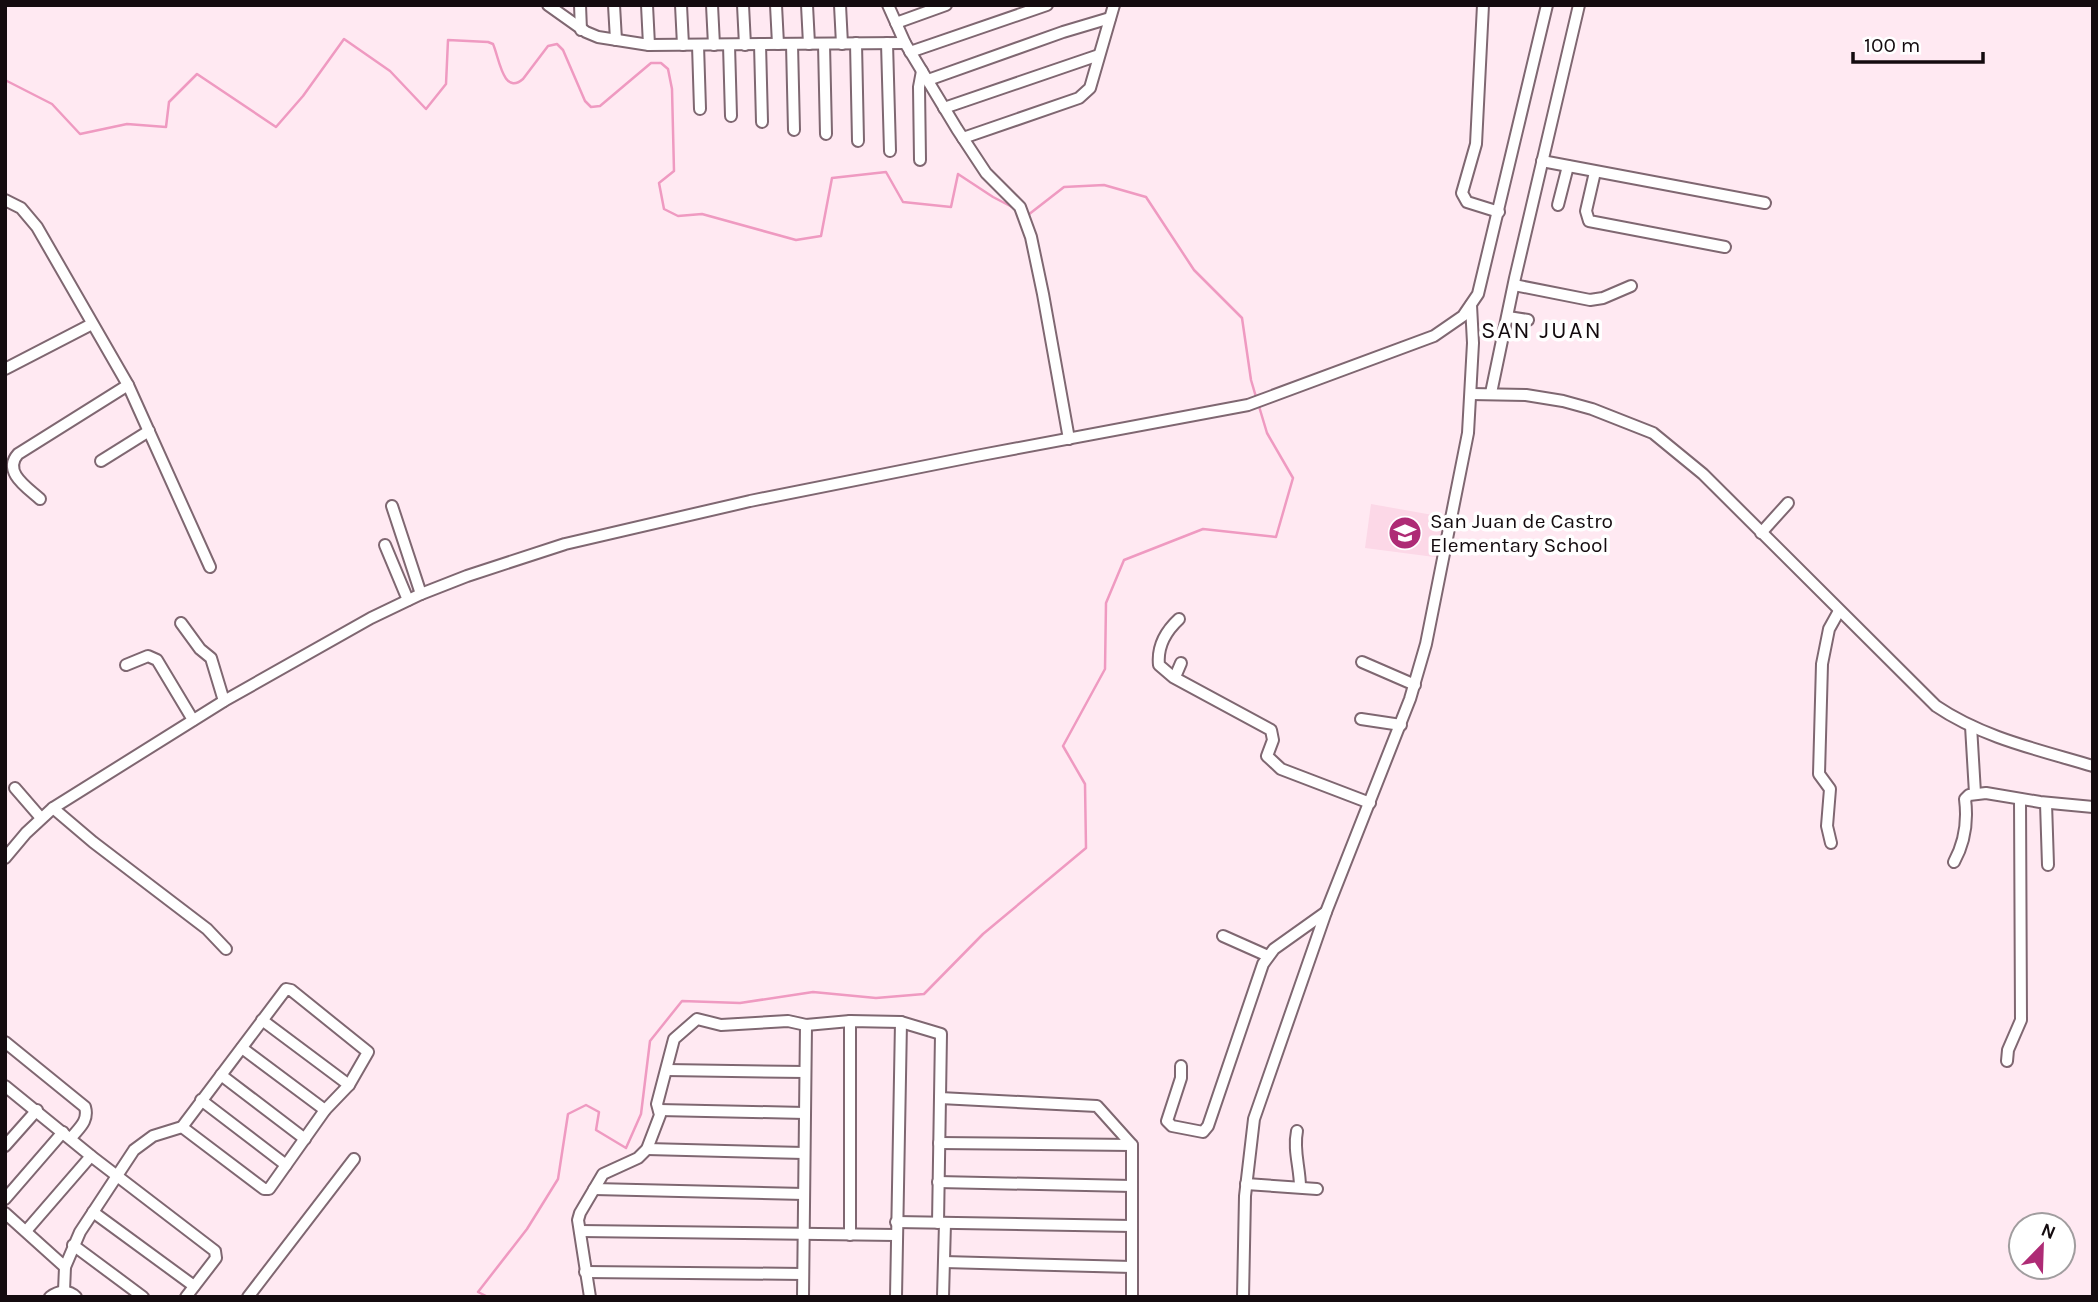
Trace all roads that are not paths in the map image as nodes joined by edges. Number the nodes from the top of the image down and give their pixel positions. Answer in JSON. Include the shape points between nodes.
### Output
{"nodes":[{"id":1,"x":548,"y":5,"type":"edge"},
{"id":2,"x":580,"y":5,"type":"edge"},
{"id":3,"x":614,"y":5,"type":"edge"},
{"id":4,"x":647,"y":5,"type":"edge"},
{"id":5,"x":681,"y":5,"type":"edge"},
{"id":6,"x":712,"y":5,"type":"edge"},
{"id":7,"x":743,"y":5,"type":"edge"},
{"id":8,"x":776,"y":5,"type":"edge"},
{"id":9,"x":807,"y":5,"type":"edge"},
{"id":10,"x":840,"y":5,"type":"edge"},
{"id":11,"x":888,"y":5,"type":"edge"},
{"id":12,"x":946,"y":5,"type":"edge"},
{"id":13,"x":1047,"y":5,"type":"edge"},
{"id":14,"x":1114,"y":5,"type":"edge"},
{"id":15,"x":1483,"y":5,"type":"edge"},
{"id":16,"x":1548,"y":5,"type":"edge"},
{"id":17,"x":1579,"y":5,"type":"edge"},
{"id":18,"x":1110,"y":18,"type":"junction"},
{"id":19,"x":896,"y":23,"type":"junction"},
{"id":20,"x":581,"y":30,"type":"junction"},
{"id":21,"x":616,"y":40,"type":"junction"},
{"id":22,"x":856,"y":43,"type":"junction"},
{"id":23,"x":887,"y":43,"type":"junction"},
{"id":24,"x":760,"y":44,"type":"junction"},
{"id":25,"x":778,"y":44,"type":"junction"},
{"id":26,"x":792,"y":44,"type":"junction"},
{"id":27,"x":809,"y":44,"type":"junction"},
{"id":28,"x":824,"y":44,"type":"junction"},
{"id":29,"x":842,"y":44,"type":"junction"},
{"id":30,"x":649,"y":45,"type":"junction"},
{"id":31,"x":698,"y":45,"type":"junction"},
{"id":32,"x":714,"y":45,"type":"junction"},
{"id":33,"x":729,"y":45,"type":"junction"},
{"id":34,"x":745,"y":45,"type":"junction"},
{"id":35,"x":683,"y":46,"type":"junction"},
{"id":36,"x":908,"y":47,"type":"junction"},
{"id":37,"x":1099,"y":55,"type":"junction"},
{"id":38,"x":925,"y":75,"type":"junction"},
{"id":39,"x":944,"y":108,"type":"junction"},
{"id":40,"x":700,"y":109,"type":"dead end"},
{"id":41,"x":731,"y":116,"type":"dead end"},
{"id":42,"x":762,"y":122,"type":"dead end"},
{"id":43,"x":793,"y":131,"type":"dead end"},
{"id":44,"x":826,"y":134,"type":"dead end"},
{"id":45,"x":963,"y":138,"type":"junction"},
{"id":46,"x":858,"y":141,"type":"dead end"},
{"id":47,"x":890,"y":150,"type":"dead end"},
{"id":48,"x":920,"y":160,"type":"dead end"},
{"id":49,"x":1542,"y":161,"type":"junction"},
{"id":50,"x":1568,"y":166,"type":"junction"},
{"id":51,"x":1595,"y":172,"type":"junction"},
{"id":52,"x":5,"y":200,"type":"edge"},
{"id":53,"x":1766,"y":203,"type":"dead end"},
{"id":54,"x":1558,"y":205,"type":"dead end"},
{"id":55,"x":1499,"y":212,"type":"junction"},
{"id":56,"x":1726,"y":247,"type":"dead end"},
{"id":57,"x":1514,"y":285,"type":"junction"},
{"id":58,"x":1631,"y":286,"type":"dead end"},
{"id":59,"x":1471,"y":305,"type":"junction"},
{"id":60,"x":1508,"y":317,"type":"junction"},
{"id":61,"x":1528,"y":320,"type":"dead end"},
{"id":62,"x":92,"y":324,"type":"junction"},
{"id":63,"x":5,"y":369,"type":"edge"},
{"id":64,"x":128,"y":386,"type":"junction"},
{"id":65,"x":1491,"y":393,"type":"junction"},
{"id":66,"x":1471,"y":394,"type":"junction"},
{"id":67,"x":149,"y":431,"type":"junction"},
{"id":68,"x":1069,"y":439,"type":"junction"},
{"id":69,"x":101,"y":461,"type":"dead end"},
{"id":70,"x":40,"y":499,"type":"dead end"},
{"id":71,"x":1788,"y":503,"type":"dead end"},
{"id":72,"x":392,"y":506,"type":"dead end"},
{"id":73,"x":1761,"y":533,"type":"junction"},
{"id":74,"x":385,"y":545,"type":"dead end"},
{"id":75,"x":210,"y":567,"type":"dead end"},
{"id":76,"x":421,"y":594,"type":"junction"},
{"id":77,"x":408,"y":600,"type":"junction"},
{"id":78,"x":1839,"y":611,"type":"junction"},
{"id":79,"x":1178,"y":619,"type":"dead end"},
{"id":80,"x":181,"y":623,"type":"dead end"},
{"id":81,"x":1362,"y":662,"type":"dead end"},
{"id":82,"x":1181,"y":663,"type":"dead end"},
{"id":83,"x":126,"y":664,"type":"dead end"},
{"id":84,"x":1174,"y":677,"type":"junction"},
{"id":85,"x":1415,"y":685,"type":"junction"},
{"id":86,"x":224,"y":701,"type":"junction"},
{"id":87,"x":1361,"y":719,"type":"dead end"},
{"id":88,"x":193,"y":720,"type":"junction"},
{"id":89,"x":1401,"y":725,"type":"junction"},
{"id":90,"x":1971,"y":726,"type":"junction"},
{"id":91,"x":2093,"y":766,"type":"edge"},
{"id":92,"x":15,"y":788,"type":"dead end"},
{"id":93,"x":1975,"y":793,"type":"junction"},
{"id":94,"x":2020,"y":799,"type":"junction"},
{"id":95,"x":1370,"y":803,"type":"junction"},
{"id":96,"x":2046,"y":803,"type":"junction"},
{"id":97,"x":2093,"y":807,"type":"edge"},
{"id":98,"x":53,"y":808,"type":"junction"},
{"id":99,"x":41,"y":818,"type":"junction"},
{"id":100,"x":1830,"y":843,"type":"dead end"},
{"id":101,"x":5,"y":858,"type":"edge"},
{"id":102,"x":1954,"y":862,"type":"dead end"},
{"id":103,"x":2048,"y":865,"type":"dead end"},
{"id":104,"x":1326,"y":912,"type":"junction"},
{"id":105,"x":1223,"y":936,"type":"dead end"},
{"id":106,"x":226,"y":949,"type":"dead end"},
{"id":107,"x":1268,"y":956,"type":"junction"},
{"id":108,"x":262,"y":1020,"type":"junction"},
{"id":109,"x":850,"y":1021,"type":"junction"},
{"id":110,"x":901,"y":1022,"type":"junction"},
{"id":111,"x":806,"y":1025,"type":"junction"},
{"id":112,"x":5,"y":1042,"type":"edge"},
{"id":113,"x":242,"y":1048,"type":"junction"},
{"id":114,"x":2007,"y":1061,"type":"dead end"},
{"id":115,"x":1181,"y":1066,"type":"dead end"},
{"id":116,"x":667,"y":1070,"type":"junction"},
{"id":117,"x":805,"y":1072,"type":"junction"},
{"id":118,"x":221,"y":1075,"type":"junction"},
{"id":119,"x":349,"y":1085,"type":"junction"},
{"id":120,"x":6,"y":1087,"type":"edge"},
{"id":121,"x":940,"y":1098,"type":"junction"},
{"id":122,"x":201,"y":1100,"type":"junction"},
{"id":123,"x":37,"y":1110,"type":"junction"},
{"id":124,"x":324,"y":1110,"type":"junction"},
{"id":125,"x":659,"y":1110,"type":"junction"},
{"id":126,"x":805,"y":1113,"type":"junction"},
{"id":127,"x":182,"y":1127,"type":"junction"},
{"id":128,"x":1297,"y":1131,"type":"dead end"},
{"id":129,"x":67,"y":1135,"type":"junction"},
{"id":130,"x":305,"y":1139,"type":"junction"},
{"id":131,"x":939,"y":1143,"type":"junction"},
{"id":132,"x":1132,"y":1145,"type":"junction"},
{"id":133,"x":5,"y":1146,"type":"edge"},
{"id":134,"x":647,"y":1149,"type":"junction"},
{"id":135,"x":804,"y":1153,"type":"junction"},
{"id":136,"x":91,"y":1156,"type":"junction"},
{"id":137,"x":354,"y":1159,"type":"dead end"},
{"id":138,"x":286,"y":1165,"type":"junction"},
{"id":139,"x":117,"y":1176,"type":"junction"},
{"id":140,"x":938,"y":1182,"type":"junction"},
{"id":141,"x":1246,"y":1184,"type":"junction"},
{"id":142,"x":1132,"y":1186,"type":"junction"},
{"id":143,"x":1300,"y":1188,"type":"junction"},
{"id":144,"x":594,"y":1189,"type":"junction"},
{"id":145,"x":1317,"y":1189,"type":"dead end"},
{"id":146,"x":804,"y":1194,"type":"junction"},
{"id":147,"x":5,"y":1199,"type":"edge"},
{"id":148,"x":93,"y":1212,"type":"junction"},
{"id":149,"x":5,"y":1213,"type":"edge"},
{"id":150,"x":896,"y":1222,"type":"junction"},
{"id":151,"x":941,"y":1223,"type":"junction"},
{"id":152,"x":1132,"y":1226,"type":"junction"},
{"id":153,"x":26,"y":1231,"type":"junction"},
{"id":154,"x":580,"y":1231,"type":"junction"},
{"id":155,"x":804,"y":1234,"type":"junction"},
{"id":156,"x":850,"y":1235,"type":"junction"},
{"id":157,"x":896,"y":1236,"type":"junction"},
{"id":158,"x":74,"y":1245,"type":"junction"},
{"id":159,"x":944,"y":1262,"type":"junction"},
{"id":160,"x":65,"y":1266,"type":"junction"},
{"id":161,"x":1132,"y":1267,"type":"junction"},
{"id":162,"x":585,"y":1272,"type":"junction"},
{"id":163,"x":803,"y":1274,"type":"junction"},
{"id":164,"x":194,"y":1286,"type":"junction"},
{"id":165,"x":64,"y":1291,"type":"junction"},
{"id":166,"x":50,"y":1297,"type":"edge"},
{"id":167,"x":76,"y":1297,"type":"edge"},
{"id":168,"x":143,"y":1297,"type":"edge"},
{"id":169,"x":186,"y":1297,"type":"edge"},
{"id":170,"x":248,"y":1297,"type":"edge"},
{"id":171,"x":590,"y":1297,"type":"edge"},
{"id":172,"x":803,"y":1297,"type":"edge"},
{"id":173,"x":896,"y":1297,"type":"edge"},
{"id":174,"x":943,"y":1297,"type":"edge"},
{"id":175,"x":1132,"y":1297,"type":"edge"},
{"id":176,"x":1243,"y":1297,"type":"edge"}],
"edges":[{"from":1,"to":20,"type":"street"},
{"from":2,"to":20,"type":"street"},
{"from":3,"to":21,"type":"street"},
{"from":4,"to":30,"type":"street"},
{"from":5,"to":35,"type":"street"},
{"from":6,"to":32,"type":"street"},
{"from":7,"to":34,"type":"street"},
{"from":8,"to":25,"type":"street"},
{"from":9,"to":27,"type":"street"},
{"from":10,"to":29,"type":"street"},
{"from":11,"to":19,"type":"street"},
{"from":12,"to":19,"type":"street"},
{"from":13,"to":36,"type":"street"},
{"from":14,"to":18,"type":"street"},
{"from":15,"to":55,"type":"street","via":[[1476,144],[1462,193],[1467,202]]},
{"from":16,"to":55,"type":"street"},
{"from":17,"to":49,"type":"street"},
{"from":18,"to":37,"type":"street"},
{"from":18,"to":38,"type":"street"},
{"from":19,"to":36,"type":"street"},
{"from":20,"to":21,"type":"street"},
{"from":21,"to":30,"type":"street"},
{"from":22,"to":23,"type":"street"},
{"from":22,"to":29,"type":"street"},
{"from":22,"to":46,"type":"street"},
{"from":23,"to":36,"type":"street"},
{"from":23,"to":47,"type":"street"},
{"from":24,"to":25,"type":"street"},
{"from":24,"to":34,"type":"street"},
{"from":24,"to":42,"type":"street"},
{"from":25,"to":26,"type":"street"},
{"from":26,"to":27,"type":"street"},
{"from":26,"to":43,"type":"street"},
{"from":27,"to":28,"type":"street"},
{"from":28,"to":29,"type":"street"},
{"from":28,"to":44,"type":"street"},
{"from":30,"to":35,"type":"street"},
{"from":31,"to":32,"type":"street"},
{"from":31,"to":35,"type":"street"},
{"from":31,"to":40,"type":"street"},
{"from":32,"to":33,"type":"street"},
{"from":33,"to":34,"type":"street"},
{"from":33,"to":41,"type":"street"},
{"from":36,"to":38,"type":"street"},
{"from":37,"to":39,"type":"street"},
{"from":37,"to":45,"type":"street","via":[[1090,88],[1079,98]]},
{"from":38,"to":39,"type":"street"},
{"from":38,"to":48,"type":"street","via":[[919,87]]},
{"from":39,"to":45,"type":"street"},
{"from":45,"to":68,"type":"street","via":[[986,173],[1020,207],[1031,237]]},
{"from":49,"to":50,"type":"street"},
{"from":49,"to":57,"type":"street"},
{"from":50,"to":51,"type":"street"},
{"from":50,"to":54,"type":"street"},
{"from":51,"to":53,"type":"street"},
{"from":51,"to":56,"type":"street","via":[[1586,211],[1589,220]]},
{"from":52,"to":62,"type":"street","via":[[21,208],[37,227]]},
{"from":55,"to":59,"type":"street","via":[[1478,294]]},
{"from":57,"to":58,"type":"street","via":[[1590,300]]},
{"from":57,"to":60,"type":"street"},
{"from":59,"to":66,"type":"street"},
{"from":59,"to":68,"type":"street","via":[[1463,317],[1434,336],[1265,401]]},
{"from":60,"to":61,"type":"street"},
{"from":60,"to":65,"type":"street"},
{"from":62,"to":63,"type":"street"},
{"from":62,"to":64,"type":"street"},
{"from":64,"to":67,"type":"street"},
{"from":64,"to":70,"type":"street","via":[[13,459],[18,480]]},
{"from":65,"to":66,"type":"street"},
{"from":65,"to":73,"type":"street","via":[[1563,401],[1653,433],[1703,474]]},
{"from":66,"to":85,"type":"street","via":[[1461,477]]},
{"from":67,"to":69,"type":"street"},
{"from":67,"to":75,"type":"street"},
{"from":68,"to":76,"type":"street","via":[[763,499],[565,544]]},
{"from":71,"to":73,"type":"street"},
{"from":72,"to":76,"type":"street"},
{"from":73,"to":78,"type":"street"},
{"from":74,"to":77,"type":"street"},
{"from":76,"to":77,"type":"street"},
{"from":77,"to":86,"type":"street"},
{"from":78,"to":90,"type":"street","via":[[1927,698]]},
{"from":78,"to":100,"type":"street","via":[[1829,629],[1822,677],[1819,774],[1830,789]]},
{"from":79,"to":84,"type":"street","via":[[1168,629],[1158,659]]},
{"from":80,"to":86,"type":"street","via":[[211,658]]},
{"from":81,"to":85,"type":"street"},
{"from":82,"to":84,"type":"street"},
{"from":83,"to":88,"type":"street","via":[[148,656],[157,660]]},
{"from":84,"to":95,"type":"street","via":[[1271,730],[1267,756],[1281,769]]},
{"from":85,"to":89,"type":"street"},
{"from":86,"to":88,"type":"street"},
{"from":87,"to":89,"type":"street"},
{"from":88,"to":98,"type":"street"},
{"from":89,"to":95,"type":"street"},
{"from":90,"to":91,"type":"street"},
{"from":90,"to":93,"type":"street"},
{"from":92,"to":99,"type":"street"},
{"from":93,"to":94,"type":"street"},
{"from":93,"to":102,"type":"street","via":[[1966,797],[1965,834]]},
{"from":94,"to":96,"type":"street"},
{"from":94,"to":114,"type":"street","via":[[2021,1020]]},
{"from":95,"to":104,"type":"street"},
{"from":96,"to":97,"type":"street"},
{"from":96,"to":103,"type":"street"},
{"from":98,"to":99,"type":"street"},
{"from":98,"to":106,"type":"street"},
{"from":99,"to":101,"type":"street"},
{"from":104,"to":107,"type":"street"},
{"from":104,"to":141,"type":"street","via":[[1254,1119]]},
{"from":105,"to":107,"type":"street"},
{"from":107,"to":115,"type":"street","via":[[1203,1132],[1167,1121]]},
{"from":108,"to":113,"type":"street"},
{"from":108,"to":119,"type":"street"},
{"from":108,"to":119,"type":"street","via":[[286,989],[291,990],[368,1052]]},
{"from":109,"to":110,"type":"street"},
{"from":109,"to":111,"type":"street"},
{"from":109,"to":156,"type":"street"},
{"from":110,"to":121,"type":"street","via":[[940,1034]]},
{"from":110,"to":150,"type":"street"},
{"from":111,"to":116,"type":"street","via":[[788,1021],[721,1025],[697,1019],[674,1039]]},
{"from":111,"to":117,"type":"street"},
{"from":112,"to":129,"type":"street","via":[[85,1107],[86,1119]]},
{"from":113,"to":118,"type":"street"},
{"from":113,"to":124,"type":"street"},
{"from":116,"to":117,"type":"street"},
{"from":116,"to":125,"type":"street"},
{"from":117,"to":126,"type":"street"},
{"from":118,"to":122,"type":"street"},
{"from":118,"to":130,"type":"street"},
{"from":119,"to":124,"type":"street"},
{"from":120,"to":123,"type":"street"},
{"from":121,"to":131,"type":"street"},
{"from":121,"to":132,"type":"street","via":[[1097,1106]]},
{"from":122,"to":127,"type":"street"},
{"from":122,"to":138,"type":"street"},
{"from":123,"to":129,"type":"street"},
{"from":123,"to":133,"type":"street"},
{"from":124,"to":130,"type":"street"},
{"from":125,"to":126,"type":"street"},
{"from":125,"to":134,"type":"street"},
{"from":126,"to":135,"type":"street"},
{"from":127,"to":138,"type":"street","via":[[264,1189],[271,1188]]},
{"from":127,"to":139,"type":"street","via":[[143,1142]]},
{"from":128,"to":143,"type":"street"},
{"from":129,"to":136,"type":"street"},
{"from":129,"to":147,"type":"street"},
{"from":130,"to":138,"type":"street"},
{"from":131,"to":132,"type":"street"},
{"from":131,"to":140,"type":"street"},
{"from":132,"to":142,"type":"street"},
{"from":134,"to":135,"type":"street"},
{"from":134,"to":144,"type":"street","via":[[603,1174]]},
{"from":135,"to":146,"type":"street"},
{"from":136,"to":139,"type":"street"},
{"from":136,"to":153,"type":"street"},
{"from":137,"to":170,"type":"street"},
{"from":139,"to":148,"type":"street"},
{"from":139,"to":164,"type":"street","via":[[215,1251],[216,1258]]},
{"from":140,"to":142,"type":"street"},
{"from":140,"to":151,"type":"street"},
{"from":141,"to":143,"type":"street"},
{"from":141,"to":176,"type":"street"},
{"from":142,"to":152,"type":"street"},
{"from":143,"to":145,"type":"street"},
{"from":144,"to":146,"type":"street"},
{"from":144,"to":154,"type":"street","via":[[580,1213]]},
{"from":146,"to":155,"type":"street"},
{"from":148,"to":158,"type":"street"},
{"from":148,"to":164,"type":"street"},
{"from":149,"to":153,"type":"street"},
{"from":150,"to":151,"type":"street"},
{"from":150,"to":157,"type":"street"},
{"from":151,"to":152,"type":"street"},
{"from":151,"to":159,"type":"street"},
{"from":152,"to":161,"type":"street"},
{"from":153,"to":160,"type":"street"},
{"from":154,"to":155,"type":"street"},
{"from":154,"to":162,"type":"street"},
{"from":155,"to":156,"type":"street"},
{"from":155,"to":163,"type":"street"},
{"from":156,"to":157,"type":"street"},
{"from":157,"to":173,"type":"street"},
{"from":158,"to":160,"type":"street"},
{"from":158,"to":168,"type":"street"},
{"from":159,"to":161,"type":"street"},
{"from":159,"to":174,"type":"street"},
{"from":160,"to":165,"type":"street"},
{"from":161,"to":175,"type":"street"},
{"from":162,"to":163,"type":"street"},
{"from":162,"to":171,"type":"street"},
{"from":163,"to":172,"type":"street"},
{"from":164,"to":169,"type":"street"},
{"from":165,"to":166,"type":"street"},
{"from":165,"to":167,"type":"street"}]}
